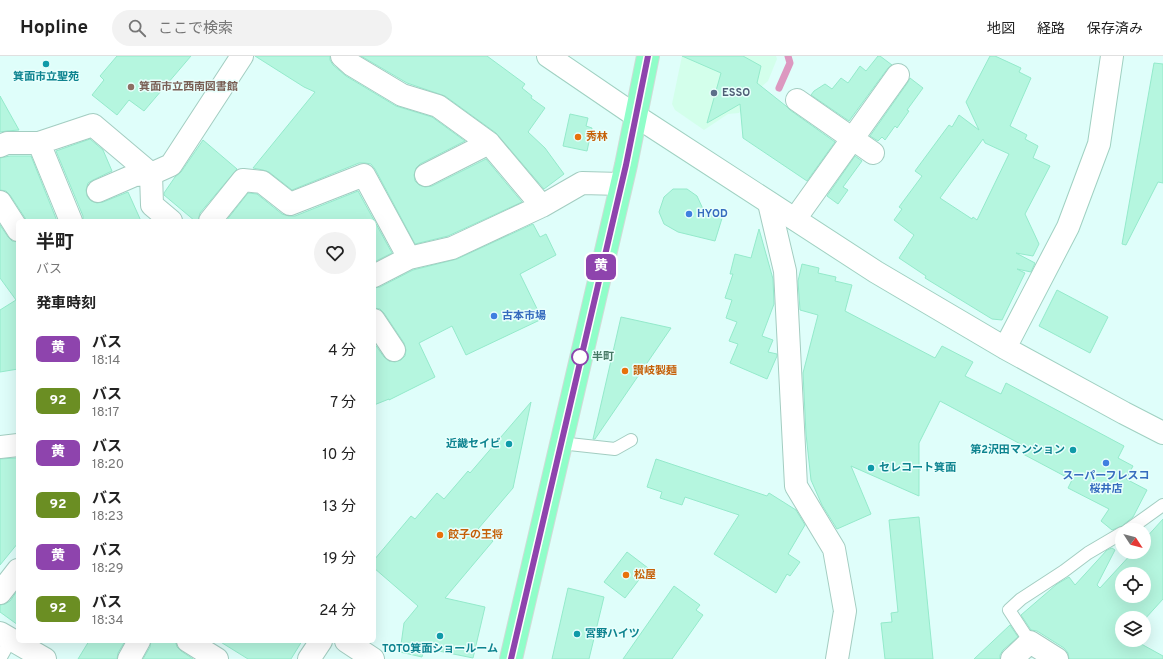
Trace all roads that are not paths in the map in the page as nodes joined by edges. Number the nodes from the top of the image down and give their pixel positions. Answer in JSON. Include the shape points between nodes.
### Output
{"nodes":[{"id":1,"x":242,"y":56,"type":"edge"},
{"id":2,"x":342,"y":56,"type":"edge"},
{"id":3,"x":548,"y":56,"type":"edge"},
{"id":4,"x":648,"y":56,"type":"edge"},
{"id":5,"x":1112,"y":56,"type":"edge"},
{"id":6,"x":898,"y":75,"type":"dead end"},
{"id":7,"x":797,"y":100,"type":"dead end"},
{"id":8,"x":636,"y":116,"type":"junction"},
{"id":9,"x":852,"y":138,"type":"junction"},
{"id":10,"x":39,"y":143,"type":"junction"},
{"id":11,"x":489,"y":144,"type":"junction"},
{"id":12,"x":0,"y":146,"type":"edge"},
{"id":13,"x":873,"y":153,"type":"dead end"},
{"id":14,"x":151,"y":174,"type":"junction"},
{"id":15,"x":426,"y":176,"type":"dead end"},
{"id":16,"x":620,"y":184,"type":"junction"},
{"id":17,"x":98,"y":191,"type":"dead end"},
{"id":18,"x":0,"y":202,"type":"edge"},
{"id":19,"x":769,"y":202,"type":"junction"},
{"id":20,"x":542,"y":206,"type":"junction"},
{"id":21,"x":70,"y":219,"type":"edge"},
{"id":22,"x":169,"y":219,"type":"edge"},
{"id":23,"x":212,"y":219,"type":"edge"},
{"id":24,"x":795,"y":219,"type":"junction"},
{"id":25,"x":16,"y":227,"type":"edge"},
{"id":26,"x":409,"y":258,"type":"junction"},
{"id":27,"x":376,"y":275,"type":"edge"},
{"id":28,"x":376,"y":323,"type":"edge"},
{"id":29,"x":1005,"y":348,"type":"junction"},
{"id":30,"x":394,"y":350,"type":"dead end"},
{"id":31,"x":1163,"y":433,"type":"edge"},
{"id":32,"x":631,"y":440,"type":"dead end"},
{"id":33,"x":560,"y":443,"type":"junction"},
{"id":34,"x":16,"y":445,"type":"edge"},
{"id":35,"x":0,"y":447,"type":"edge"},
{"id":36,"x":1163,"y":506,"type":"edge"},
{"id":37,"x":1138,"y":523,"type":"edge"},
{"id":38,"x":1115,"y":537,"type":"edge"},
{"id":39,"x":16,"y":573,"type":"edge"},
{"id":40,"x":0,"y":593,"type":"edge"},
{"id":41,"x":5,"y":636,"type":"edge"},
{"id":42,"x":16,"y":642,"type":"edge"},
{"id":43,"x":1030,"y":642,"type":"junction"},
{"id":44,"x":17,"y":643,"type":"edge"},
{"id":45,"x":138,"y":643,"type":"edge"},
{"id":46,"x":191,"y":643,"type":"edge"},
{"id":47,"x":320,"y":643,"type":"edge"},
{"id":48,"x":349,"y":643,"type":"edge"},
{"id":49,"x":0,"y":659,"type":"edge"},
{"id":50,"x":44,"y":659,"type":"edge"},
{"id":51,"x":129,"y":659,"type":"edge"},
{"id":52,"x":217,"y":659,"type":"edge"},
{"id":53,"x":309,"y":659,"type":"edge"},
{"id":54,"x":372,"y":659,"type":"edge"},
{"id":55,"x":511,"y":659,"type":"edge"},
{"id":56,"x":837,"y":659,"type":"edge"},
{"id":57,"x":1012,"y":659,"type":"edge"},
{"id":58,"x":1057,"y":659,"type":"edge"}],
"edges":[{"from":1,"to":14,"type":"street","via":[[172,165]]},
{"from":2,"to":11,"type":"street","via":[[352,66],[402,95],[438,106]]},
{"from":3,"to":8,"type":"street"},
{"from":4,"to":8,"type":"highway"},
{"from":5,"to":29,"type":"street","via":[[1099,144],[1068,227]]},
{"from":6,"to":9,"type":"street"},
{"from":7,"to":9,"type":"street"},
{"from":8,"to":16,"type":"highway"},
{"from":8,"to":19,"type":"street"},
{"from":9,"to":13,"type":"street"},
{"from":9,"to":24,"type":"street"},
{"from":10,"to":12,"type":"street","via":[[7,143]]},
{"from":10,"to":14,"type":"street","via":[[93,125]]},
{"from":10,"to":21,"type":"street"},
{"from":11,"to":15,"type":"street"},
{"from":11,"to":20,"type":"street"},
{"from":14,"to":17,"type":"street","via":[[135,175]]},
{"from":14,"to":22,"type":"street","via":[[152,205]]},
{"from":16,"to":20,"type":"street","via":[[582,183]]},
{"from":16,"to":33,"type":"highway"},
{"from":18,"to":25,"type":"street"},
{"from":19,"to":24,"type":"street"},
{"from":19,"to":56,"type":"street","via":[[785,271],[796,486],[834,549],[846,611]]},
{"from":20,"to":26,"type":"street","via":[[452,248]]},
{"from":23,"to":26,"type":"street","via":[[243,180],[262,182],[290,204],[364,175]]},
{"from":24,"to":29,"type":"street","via":[[876,272]]},
{"from":26,"to":27,"type":"street"},
{"from":28,"to":30,"type":"street"},
{"from":29,"to":31,"type":"street"},
{"from":32,"to":33,"type":"lane","via":[[615,449]]},
{"from":33,"to":55,"type":"highway"},
{"from":34,"to":35,"type":"street"},
{"from":36,"to":37,"type":"lane"},
{"from":38,"to":43,"type":"lane","via":[[1021,599],[1009,610]]},
{"from":39,"to":40,"type":"street"},
{"from":41,"to":42,"type":"street"},
{"from":41,"to":49,"type":"lane"},
{"from":43,"to":57,"type":"street"},
{"from":43,"to":58,"type":"street"},
{"from":44,"to":50,"type":"street"},
{"from":45,"to":51,"type":"street"},
{"from":46,"to":52,"type":"street"},
{"from":47,"to":53,"type":"street"},
{"from":48,"to":54,"type":"street"}]}
